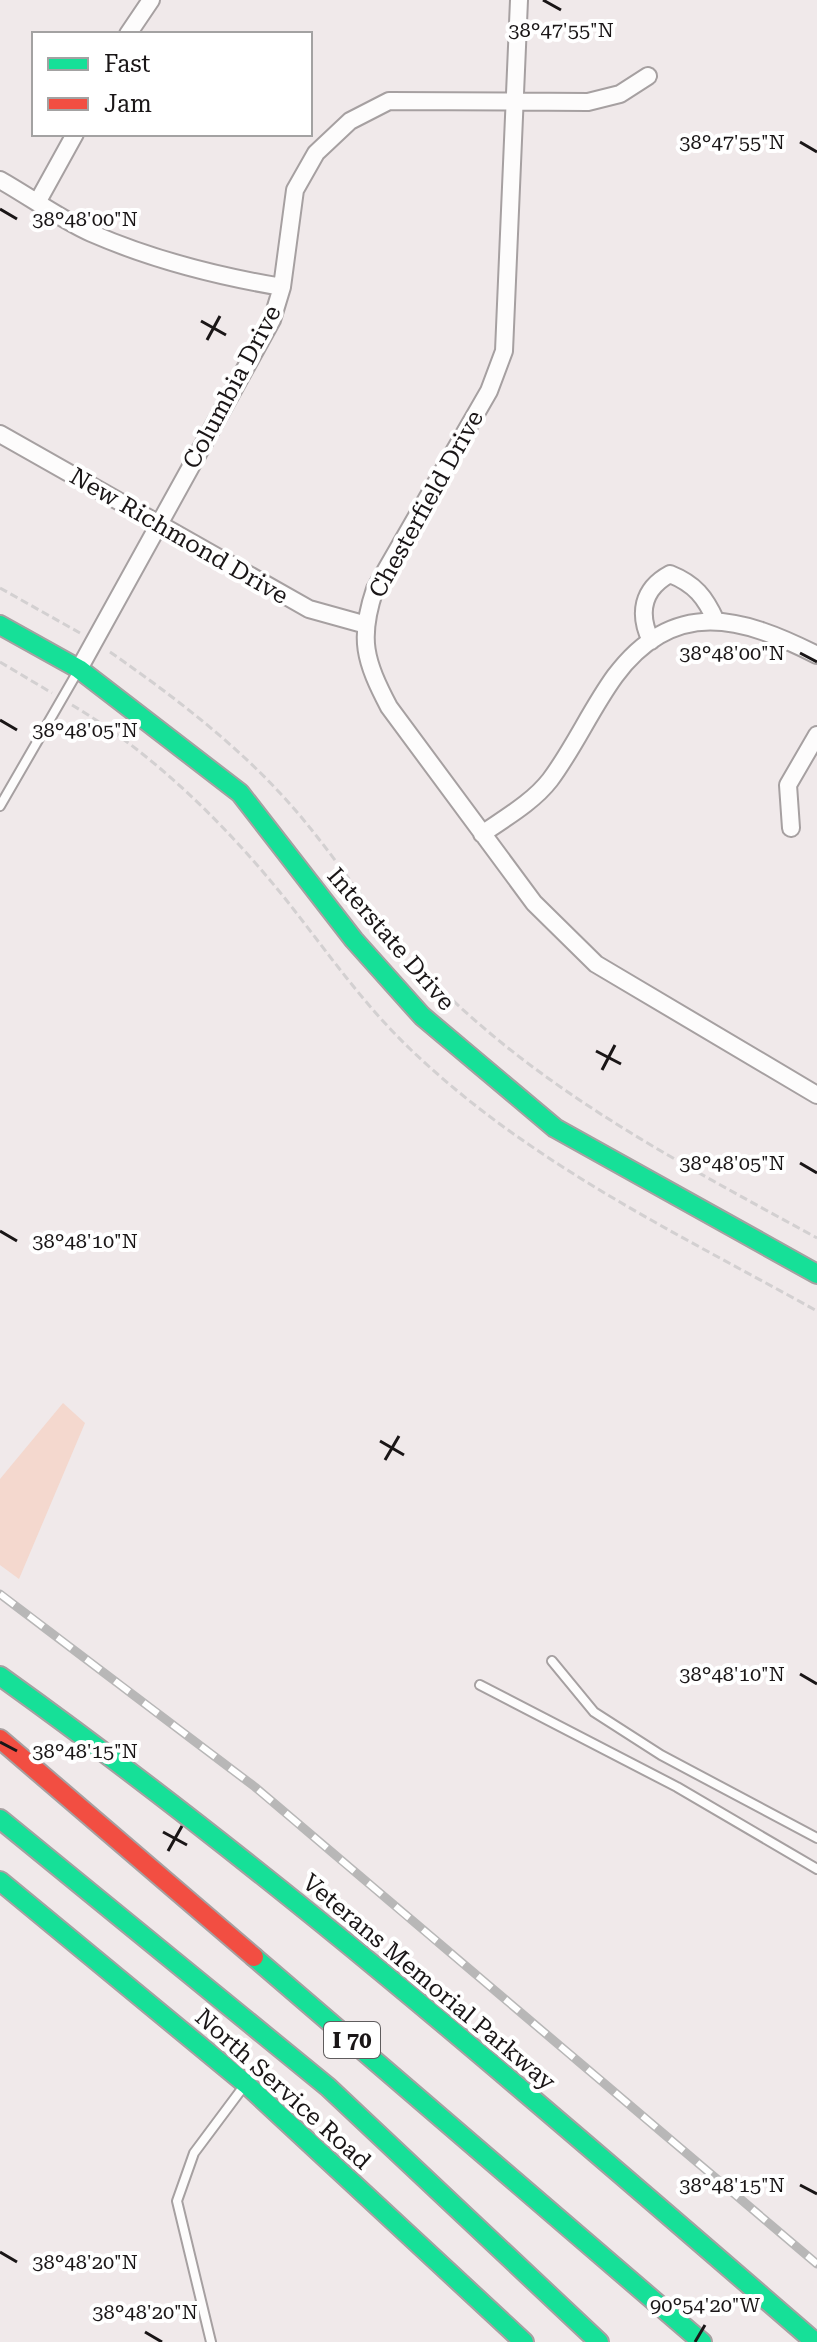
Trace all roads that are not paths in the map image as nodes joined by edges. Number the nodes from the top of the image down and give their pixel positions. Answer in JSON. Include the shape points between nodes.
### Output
{"nodes":[{"id":1,"x":519,"y":0,"type":"edge"},
{"id":2,"x":142,"y":2,"type":"edge"},
{"id":3,"x":129,"y":32,"type":"edge"},
{"id":4,"x":648,"y":76,"type":"dead end"},
{"id":5,"x":515,"y":100,"type":"junction"},
{"id":6,"x":74,"y":136,"type":"edge"},
{"id":7,"x":0,"y":180,"type":"edge"},
{"id":8,"x":38,"y":201,"type":"junction"},
{"id":9,"x":282,"y":287,"type":"junction"},
{"id":10,"x":0,"y":434,"type":"edge"},
{"id":11,"x":158,"y":524,"type":"junction"},
{"id":12,"x":716,"y":621,"type":"junction"},
{"id":13,"x":363,"y":624,"type":"junction"},
{"id":14,"x":0,"y":625,"type":"edge"},
{"id":15,"x":651,"y":641,"type":"junction"},
{"id":16,"x":817,"y":655,"type":"edge"},
{"id":17,"x":79,"y":669,"type":"junction"},
{"id":18,"x":817,"y":735,"type":"edge"},
{"id":19,"x":0,"y":806,"type":"edge"},
{"id":20,"x":791,"y":828,"type":"dead end"},
{"id":21,"x":482,"y":834,"type":"junction"},
{"id":22,"x":817,"y":1095,"type":"edge"},
{"id":23,"x":817,"y":1274,"type":"edge"},
{"id":24,"x":552,"y":1661,"type":"dead end"},
{"id":25,"x":0,"y":1676,"type":"edge"},
{"id":26,"x":480,"y":1685,"type":"dead end"},
{"id":27,"x":0,"y":1739,"type":"edge"},
{"id":28,"x":0,"y":1819,"type":"edge"},
{"id":29,"x":817,"y":1838,"type":"edge"},
{"id":30,"x":817,"y":1869,"type":"edge"},
{"id":31,"x":0,"y":1881,"type":"edge"},
{"id":32,"x":246,"y":2084,"type":"junction"},
{"id":33,"x":211,"y":2342,"type":"edge"},
{"id":34,"x":524,"y":2342,"type":"edge"},
{"id":35,"x":599,"y":2342,"type":"edge"},
{"id":36,"x":702,"y":2342,"type":"edge"},
{"id":37,"x":815,"y":2342,"type":"edge"}],
"edges":[{"from":1,"to":5,"type":"street","name":"Chesterfield Drive"},
{"from":2,"to":3,"type":"street"},
{"from":4,"to":5,"type":"street","name":"Columbia Drive","via":[[620,94],[588,102]]},
{"from":5,"to":9,"type":"street","name":"Columbia Drive","via":[[389,101],[350,121],[316,153],[295,190]]},
{"from":5,"to":13,"type":"street","name":"Chesterfield Drive","via":[[504,351],[489,391],[375,589]]},
{"from":6,"to":8,"type":"street"},
{"from":7,"to":8,"type":"street"},
{"from":8,"to":9,"type":"street","via":[[88,232],[151,256]]},
{"from":9,"to":11,"type":"street","name":"Columbia Drive","via":[[272,320]]},
{"from":10,"to":11,"type":"street","name":"New Richmond Drive"},
{"from":11,"to":13,"type":"street","name":"New Richmond Drive","via":[[309,609]]},
{"from":11,"to":17,"type":"street","name":"Columbia Drive"},
{"from":12,"to":15,"type":"street","via":[[688,622]]},
{"from":12,"to":15,"type":"street","via":[[706,599],[688,581],[670,574],[645,596]]},
{"from":12,"to":16,"type":"street","via":[[774,633]]},
{"from":13,"to":21,"type":"street","name":"Chesterfield Drive","via":[[371,671],[389,707]]},
{"from":14,"to":17,"type":"main road","name":"Interstate Drive"},
{"from":15,"to":21,"type":"street","via":[[616,674],[548,782]]},
{"from":17,"to":19,"type":"lane"},
{"from":17,"to":23,"type":"main road","name":"Interstate Drive","via":[[240,793],[354,940],[422,1016],[543,1119]]},
{"from":18,"to":20,"type":"street","via":[[788,785]]},
{"from":21,"to":22,"type":"street","name":"Chesterfield Drive","via":[[534,903],[596,964]]},
{"from":24,"to":29,"type":"lane","via":[[594,1712],[661,1755]]},
{"from":25,"to":37,"type":"main road","name":"Veterans Memorial Parkway","via":[[153,1789],[442,2020]]},
{"from":26,"to":30,"type":"lane","via":[[677,1787]]},
{"from":27,"to":36,"type":"main road","number":"I 70"},
{"from":28,"to":35,"type":"main road","number":"I 70","via":[[328,2087]]},
{"from":31,"to":32,"type":"main road","name":"North Service Road"},
{"from":32,"to":33,"type":"lane","via":[[194,2153],[177,2201]]},
{"from":32,"to":34,"type":"main road","name":"North Service Road"}]}
